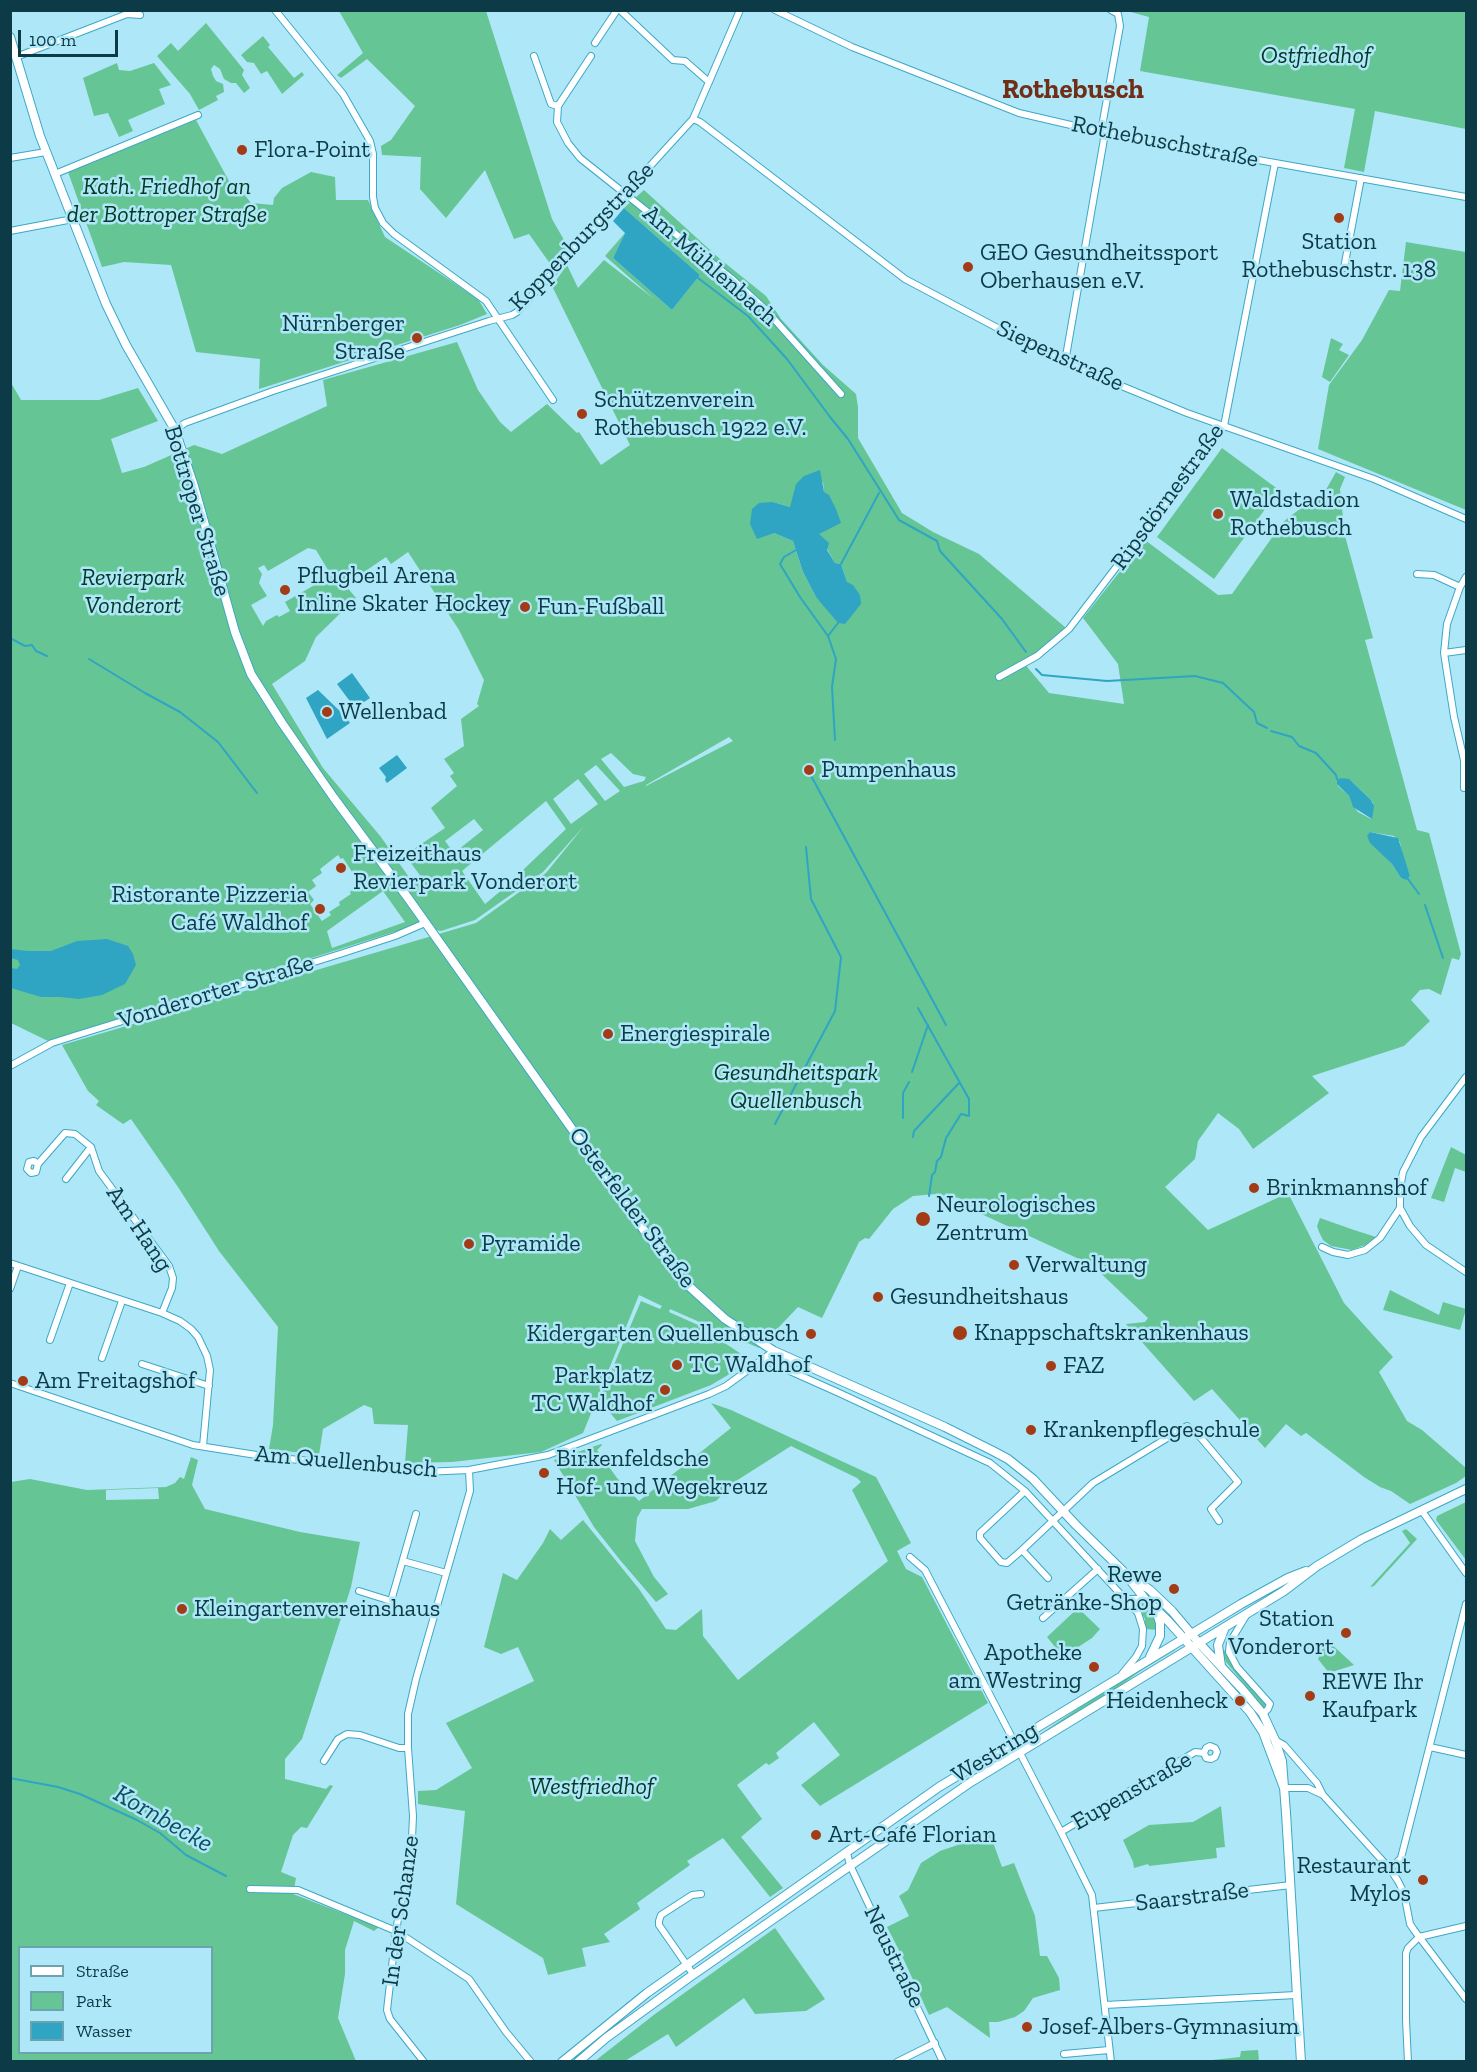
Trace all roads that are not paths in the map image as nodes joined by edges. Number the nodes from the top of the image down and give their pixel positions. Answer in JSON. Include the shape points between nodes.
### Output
{"nodes":[{"id":1,"x":275,"y":10,"type":"edge"},
{"id":2,"x":619,"y":10,"type":"edge"},
{"id":3,"x":740,"y":10,"type":"edge"},
{"id":4,"x":775,"y":10,"type":"edge"},
{"id":5,"x":1111,"y":10,"type":"edge"},
{"id":6,"x":141,"y":15,"type":"dead end"},
{"id":7,"x":10,"y":37,"type":"edge"},
{"id":8,"x":595,"y":43,"type":"dead end"},
{"id":9,"x":534,"y":56,"type":"dead end"},
{"id":10,"x":591,"y":56,"type":"dead end"},
{"id":11,"x":16,"y":57,"type":"junction"},
{"id":12,"x":709,"y":82,"type":"junction"},
{"id":13,"x":558,"y":106,"type":"junction"},
{"id":14,"x":198,"y":115,"type":"dead end"},
{"id":15,"x":693,"y":119,"type":"junction"},
{"id":16,"x":1101,"y":132,"type":"junction"},
{"id":17,"x":46,"y":152,"type":"junction"},
{"id":18,"x":10,"y":158,"type":"edge"},
{"id":19,"x":1275,"y":163,"type":"junction"},
{"id":20,"x":55,"y":174,"type":"junction"},
{"id":21,"x":1361,"y":178,"type":"junction"},
{"id":22,"x":625,"y":194,"type":"junction"},
{"id":23,"x":1467,"y":196,"type":"edge"},
{"id":24,"x":73,"y":219,"type":"junction"},
{"id":25,"x":10,"y":231,"type":"edge"},
{"id":26,"x":1344,"y":268,"type":"dead end"},
{"id":27,"x":498,"y":318,"type":"junction"},
{"id":28,"x":1065,"y":362,"type":"junction"},
{"id":29,"x":841,"y":394,"type":"dead end"},
{"id":30,"x":553,"y":400,"type":"dead end"},
{"id":31,"x":1224,"y":426,"type":"junction"},
{"id":32,"x":175,"y":430,"type":"junction"},
{"id":33,"x":1467,"y":519,"type":"edge"},
{"id":34,"x":1417,"y":574,"type":"dead end"},
{"id":35,"x":1467,"y":577,"type":"edge"},
{"id":36,"x":1460,"y":587,"type":"junction"},
{"id":37,"x":1467,"y":650,"type":"edge"},
{"id":38,"x":1444,"y":653,"type":"junction"},
{"id":39,"x":999,"y":677,"type":"dead end"},
{"id":40,"x":1464,"y":788,"type":"dead end"},
{"id":41,"x":416,"y":892,"type":"dead end"},
{"id":42,"x":408,"y":898,"type":"junction"},
{"id":43,"x":424,"y":923,"type":"junction"},
{"id":44,"x":10,"y":1066,"type":"edge"},
{"id":45,"x":1467,"y":1077,"type":"edge"},
{"id":46,"x":91,"y":1147,"type":"junction"},
{"id":47,"x":38,"y":1164,"type":"dead end"},
{"id":48,"x":66,"y":1179,"type":"dead end"},
{"id":49,"x":1400,"y":1208,"type":"junction"},
{"id":50,"x":1322,"y":1247,"type":"dead end"},
{"id":51,"x":10,"y":1263,"type":"edge"},
{"id":52,"x":18,"y":1266,"type":"junction"},
{"id":53,"x":1467,"y":1272,"type":"edge"},
{"id":54,"x":69,"y":1283,"type":"junction"},
{"id":55,"x":10,"y":1289,"type":"edge"},
{"id":56,"x":122,"y":1301,"type":"junction"},
{"id":57,"x":162,"y":1313,"type":"junction"},
{"id":58,"x":50,"y":1340,"type":"dead end"},
{"id":59,"x":774,"y":1351,"type":"junction"},
{"id":60,"x":102,"y":1358,"type":"dead end"},
{"id":61,"x":763,"y":1359,"type":"junction"},
{"id":62,"x":142,"y":1364,"type":"dead end"},
{"id":63,"x":10,"y":1383,"type":"edge"},
{"id":64,"x":209,"y":1386,"type":"junction"},
{"id":65,"x":911,"y":1412,"type":"junction"},
{"id":66,"x":905,"y":1424,"type":"junction"},
{"id":67,"x":202,"y":1446,"type":"junction"},
{"id":68,"x":993,"y":1451,"type":"junction"},
{"id":69,"x":987,"y":1462,"type":"junction"},
{"id":70,"x":469,"y":1470,"type":"junction"},
{"id":71,"x":1467,"y":1489,"type":"edge"},
{"id":72,"x":1025,"y":1491,"type":"junction"},
{"id":73,"x":1425,"y":1509,"type":"junction"},
{"id":74,"x":1064,"y":1511,"type":"junction"},
{"id":75,"x":416,"y":1514,"type":"dead end"},
{"id":76,"x":1054,"y":1521,"type":"junction"},
{"id":77,"x":1218,"y":1521,"type":"dead end"},
{"id":78,"x":1022,"y":1550,"type":"junction"},
{"id":79,"x":910,"y":1557,"type":"dead end"},
{"id":80,"x":403,"y":1561,"type":"junction"},
{"id":81,"x":1317,"y":1566,"type":"junction"},
{"id":82,"x":1098,"y":1569,"type":"junction"},
{"id":83,"x":1123,"y":1571,"type":"junction"},
{"id":84,"x":446,"y":1573,"type":"junction"},
{"id":85,"x":1467,"y":1573,"type":"edge"},
{"id":86,"x":1048,"y":1578,"type":"dead end"},
{"id":87,"x":359,"y":1591,"type":"dead end"},
{"id":88,"x":1127,"y":1599,"type":"junction"},
{"id":89,"x":1145,"y":1599,"type":"junction"},
{"id":90,"x":1467,"y":1604,"type":"edge"},
{"id":91,"x":1156,"y":1609,"type":"junction"},
{"id":92,"x":1248,"y":1613,"type":"junction"},
{"id":93,"x":1043,"y":1618,"type":"dead end"},
{"id":94,"x":1225,"y":1627,"type":"junction"},
{"id":95,"x":1188,"y":1636,"type":"junction"},
{"id":96,"x":1199,"y":1643,"type":"junction"},
{"id":97,"x":1190,"y":1648,"type":"junction"},
{"id":98,"x":1147,"y":1661,"type":"junction"},
{"id":99,"x":1222,"y":1668,"type":"junction"},
{"id":100,"x":1119,"y":1677,"type":"junction"},
{"id":101,"x":1263,"y":1714,"type":"junction"},
{"id":102,"x":1275,"y":1740,"type":"junction"},
{"id":103,"x":1015,"y":1742,"type":"junction"},
{"id":104,"x":1430,"y":1747,"type":"junction"},
{"id":105,"x":408,"y":1748,"type":"junction"},
{"id":106,"x":1019,"y":1752,"type":"junction"},
{"id":107,"x":1204,"y":1753,"type":"dead end"},
{"id":108,"x":1467,"y":1755,"type":"edge"},
{"id":109,"x":324,"y":1761,"type":"dead end"},
{"id":110,"x":1284,"y":1788,"type":"junction"},
{"id":111,"x":1323,"y":1795,"type":"junction"},
{"id":112,"x":1061,"y":1832,"type":"junction"},
{"id":113,"x":847,"y":1852,"type":"junction"},
{"id":114,"x":850,"y":1865,"type":"junction"},
{"id":115,"x":1390,"y":1869,"type":"junction"},
{"id":116,"x":1291,"y":1885,"type":"junction"},
{"id":117,"x":250,"y":1889,"type":"dead end"},
{"id":118,"x":701,"y":1894,"type":"dead end"},
{"id":119,"x":1094,"y":1908,"type":"junction"},
{"id":120,"x":1467,"y":1926,"type":"edge"},
{"id":121,"x":396,"y":1931,"type":"junction"},
{"id":122,"x":1419,"y":1937,"type":"junction"},
{"id":123,"x":688,"y":1965,"type":"junction"},
{"id":124,"x":693,"y":1974,"type":"junction"},
{"id":125,"x":1296,"y":1995,"type":"junction"},
{"id":126,"x":1467,"y":1999,"type":"edge"},
{"id":127,"x":1105,"y":2006,"type":"junction"},
{"id":128,"x":935,"y":2043,"type":"junction"},
{"id":129,"x":1109,"y":2050,"type":"junction"},
{"id":130,"x":1065,"y":2054,"type":"dead end"},
{"id":131,"x":424,"y":2061,"type":"edge"},
{"id":132,"x":531,"y":2061,"type":"edge"},
{"id":133,"x":562,"y":2061,"type":"edge"},
{"id":134,"x":578,"y":2061,"type":"edge"},
{"id":135,"x":897,"y":2061,"type":"edge"},
{"id":136,"x":943,"y":2061,"type":"edge"},
{"id":137,"x":1111,"y":2061,"type":"edge"},
{"id":138,"x":1300,"y":2061,"type":"edge"},
{"id":139,"x":1408,"y":2061,"type":"edge"}],
"edges":[{"from":1,"to":27,"type":"street","via":[[343,94],[370,141],[374,154],[374,203],[383,223],[480,296]]},
{"from":2,"to":8,"type":"street"},
{"from":2,"to":12,"type":"street","via":[[673,60],[686,61]]},
{"from":3,"to":12,"type":"street","name":"Koppenburgstraße"},
{"from":4,"to":16,"type":"street","name":"Rothebuschstraße","via":[[852,47],[1010,110]]},
{"from":5,"to":16,"type":"street","via":[[1121,22]]},
{"from":6,"to":11,"type":"street","via":[[127,14]]},
{"from":7,"to":11,"type":"main road","name":"Bottroper Straße"},
{"from":9,"to":13,"type":"street","via":[[551,104]]},
{"from":10,"to":13,"type":"street"},
{"from":11,"to":17,"type":"main road","name":"Bottroper Straße"},
{"from":12,"to":15,"type":"street","name":"Koppenburgstraße"},
{"from":13,"to":22,"type":"street","name":"Am Mühlenbach","via":[[557,122],[571,147]]},
{"from":14,"to":20,"type":"street"},
{"from":15,"to":22,"type":"street","name":"Koppenburgstraße"},
{"from":15,"to":28,"type":"street","name":"Siepenstraße","via":[[905,279]]},
{"from":16,"to":19,"type":"street","name":"Rothebuschstraße"},
{"from":16,"to":28,"type":"street","via":[[1104,139]]},
{"from":17,"to":18,"type":"street"},
{"from":17,"to":20,"type":"main road","name":"Bottroper Straße"},
{"from":19,"to":21,"type":"street","name":"Rothebuschstraße"},
{"from":19,"to":31,"type":"street","name":"Ripsdörnestraße"},
{"from":20,"to":24,"type":"main road","name":"Bottroper Straße"},
{"from":21,"to":23,"type":"street","name":"Rothebuschstraße"},
{"from":21,"to":26,"type":"street"},
{"from":22,"to":27,"type":"street","name":"Koppenburgstraße","via":[[522,307],[512,315]]},
{"from":22,"to":29,"type":"street","name":"Am Mühlenbach","via":[[765,309]]},
{"from":24,"to":25,"type":"street"},
{"from":24,"to":32,"type":"main road","name":"Bottroper Straße","via":[[117,327]]},
{"from":27,"to":30,"type":"street"},
{"from":27,"to":32,"type":"street","name":"Koppenburgstraße","via":[[273,391]]},
{"from":28,"to":31,"type":"street","name":"Siepenstraße"},
{"from":31,"to":33,"type":"street","name":"Siepenstraße","via":[[1363,475]]},
{"from":31,"to":39,"type":"street","name":"Ripsdörnestraße","via":[[1069,629],[1037,656]]},
{"from":32,"to":42,"type":"main road","name":"Bottroper Straße","via":[[251,674],[327,789]]},
{"from":34,"to":36,"type":"street","via":[[1434,575]]},
{"from":35,"to":36,"type":"street"},
{"from":36,"to":38,"type":"street","via":[[1447,624]]},
{"from":37,"to":38,"type":"street"},
{"from":38,"to":40,"type":"street","via":[[1464,760]]},
{"from":41,"to":42,"type":"street"},
{"from":42,"to":43,"type":"main road","name":"Bottroper Straße"},
{"from":43,"to":44,"type":"street","name":"Vonderorter Straße","via":[[396,936],[52,1043]]},
{"from":43,"to":59,"type":"main road","name":"Osterfelder Straße","via":[[680,1278],[725,1319]]},
{"from":45,"to":49,"type":"street","via":[[1410,1155],[1401,1178]]},
{"from":46,"to":47,"type":"street","via":[[75,1134],[65,1132]]},
{"from":46,"to":48,"type":"street"},
{"from":46,"to":57,"type":"street","name":"Am Hang","via":[[99,1171],[169,1266],[172,1288]]},
{"from":49,"to":50,"type":"street","via":[[1380,1239],[1365,1250],[1348,1255]]},
{"from":49,"to":53,"type":"street","via":[[1426,1245]]},
{"from":51,"to":52,"type":"street"},
{"from":52,"to":54,"type":"street"},
{"from":52,"to":55,"type":"street"},
{"from":54,"to":56,"type":"street"},
{"from":54,"to":58,"type":"street"},
{"from":56,"to":57,"type":"street"},
{"from":56,"to":60,"type":"street"},
{"from":57,"to":64,"type":"street","via":[[180,1321],[198,1337],[207,1356]]},
{"from":59,"to":61,"type":"street","name":"Am Quellenbusch"},
{"from":59,"to":65,"type":"main road","name":"Osterfelder Straße"},
{"from":61,"to":66,"type":"street"},
{"from":61,"to":70,"type":"street","name":"Am Quellenbusch","via":[[726,1386],[663,1413],[545,1455]]},
{"from":62,"to":64,"type":"street"},
{"from":63,"to":67,"type":"street","name":"Am Quellenbusch"},
{"from":64,"to":67,"type":"street"},
{"from":65,"to":66,"type":"street"},
{"from":65,"to":68,"type":"main road","name":"Osterfelder Straße"},
{"from":66,"to":69,"type":"street"},
{"from":67,"to":70,"type":"street","name":"Am Quellenbusch","via":[[396,1471]]},
{"from":68,"to":69,"type":"street"},
{"from":68,"to":74,"type":"main road","name":"Osterfelder Straße","via":[[1033,1479]]},
{"from":69,"to":72,"type":"street"},
{"from":70,"to":84,"type":"street","name":"In der Schanze","via":[[470,1491]]},
{"from":71,"to":73,"type":"main road","name":"Westring"},
{"from":72,"to":76,"type":"street"},
{"from":72,"to":78,"type":"street","via":[[980,1533],[1001,1562],[1007,1563]]},
{"from":73,"to":81,"type":"main road","name":"Westring","via":[[1371,1534]]},
{"from":73,"to":85,"type":"street"},
{"from":74,"to":76,"type":"street"},
{"from":74,"to":77,"type":"street","via":[[1093,1484],[1187,1426],[1238,1482],[1211,1509]]},
{"from":74,"to":83,"type":"main road","name":"Osterfelder Straße"},
{"from":75,"to":80,"type":"street"},
{"from":76,"to":78,"type":"street"},
{"from":76,"to":82,"type":"street"},
{"from":78,"to":86,"type":"street"},
{"from":79,"to":103,"type":"street","via":[[925,1570]]},
{"from":80,"to":84,"type":"street"},
{"from":80,"to":87,"type":"street","via":[[391,1601]]},
{"from":81,"to":92,"type":"main road","name":"Westring"},
{"from":81,"to":95,"type":"main road","name":"Westring","via":[[1288,1578]]},
{"from":82,"to":88,"type":"street"},
{"from":82,"to":93,"type":"street"},
{"from":83,"to":89,"type":"main road","name":"Osterfelder Straße"},
{"from":83,"to":95,"type":"main road","name":"Osterfelder Straße","via":[[1172,1611]]},
{"from":84,"to":105,"type":"street","name":"In der Schanze","via":[[408,1714]]},
{"from":88,"to":89,"type":"street"},
{"from":88,"to":100,"type":"street","via":[[1138,1613],[1144,1639],[1136,1657]]},
{"from":89,"to":91,"type":"main road","name":"Osterfelder Straße"},
{"from":90,"to":104,"type":"street"},
{"from":91,"to":95,"type":"main road","name":"Osterfelder Straße"},
{"from":91,"to":98,"type":"main road","via":[[1160,1636]]},
{"from":92,"to":94,"type":"main road","name":"Westring"},
{"from":92,"to":101,"type":"street","name":"Osterfelder Straße","via":[[1230,1642],[1229,1652],[1237,1667],[1270,1704]]},
{"from":94,"to":96,"type":"main road","name":"Westring"},
{"from":94,"to":99,"type":"main road","via":[[1218,1645]]},
{"from":95,"to":96,"type":"main road","name":"Osterfelder Straße"},
{"from":95,"to":97,"type":"main road","name":"Osterfelder Straße"},
{"from":95,"to":98,"type":"main road","name":"Westring"},
{"from":96,"to":97,"type":"main road","name":"Westring"},
{"from":96,"to":99,"type":"main road","name":"Osterfelder Straße"},
{"from":97,"to":106,"type":"main road","name":"Westring"},
{"from":97,"to":110,"type":"main road","name":"Osterfelder Straße","via":[[1259,1725]]},
{"from":98,"to":100,"type":"main road","name":"Westring"},
{"from":99,"to":101,"type":"main road","name":"Osterfelder Straße"},
{"from":100,"to":103,"type":"main road","name":"Westring"},
{"from":101,"to":102,"type":"main road","name":"Osterfelder Straße"},
{"from":102,"to":110,"type":"main road","name":"Osterfelder Straße","via":[[1282,1761]]},
{"from":102,"to":111,"type":"street","via":[[1284,1745]]},
{"from":103,"to":106,"type":"street"},
{"from":103,"to":113,"type":"main road","name":"Westring","via":[[939,1787]]},
{"from":104,"to":108,"type":"street"},
{"from":104,"to":115,"type":"street","via":[[1401,1858]]},
{"from":105,"to":109,"type":"street","via":[[347,1734],[338,1738]]},
{"from":105,"to":121,"type":"street","name":"In der Schanze","via":[[413,1827]]},
{"from":106,"to":112,"type":"street"},
{"from":106,"to":114,"type":"main road","name":"Westring"},
{"from":107,"to":112,"type":"street","name":"Eupenstraße","via":[[1196,1752]]},
{"from":110,"to":111,"type":"street","via":[[1308,1788]]},
{"from":110,"to":116,"type":"main road","name":"Osterfelder Straße"},
{"from":111,"to":115,"type":"street"},
{"from":112,"to":119,"type":"street","via":[[1092,1895]]},
{"from":113,"to":114,"type":"street","name":"Neustraße"},
{"from":113,"to":123,"type":"main road","name":"Westring"},
{"from":114,"to":124,"type":"main road","name":"Westring"},
{"from":114,"to":128,"type":"street","name":"Neustraße"},
{"from":115,"to":122,"type":"street","via":[[1401,1887],[1410,1924]]},
{"from":116,"to":119,"type":"street","name":"Saarstraße"},
{"from":116,"to":125,"type":"main road","name":"Osterfelder Straße"},
{"from":117,"to":121,"type":"street","via":[[298,1890]]},
{"from":118,"to":123,"type":"street","via":[[692,1894],[661,1915],[659,1921]]},
{"from":119,"to":127,"type":"street"},
{"from":120,"to":122,"type":"street"},
{"from":121,"to":131,"type":"street","name":"In der Schanze","via":[[387,2010]]},
{"from":121,"to":132,"type":"street","via":[[469,1979]]},
{"from":122,"to":126,"type":"street"},
{"from":122,"to":139,"type":"street","via":[[1407,1953]]},
{"from":123,"to":124,"type":"street"},
{"from":123,"to":133,"type":"main road","name":"Westring"},
{"from":124,"to":134,"type":"main road","name":"Westring"},
{"from":125,"to":127,"type":"street"},
{"from":125,"to":138,"type":"main road","name":"Osterfelder Straße"},
{"from":127,"to":129,"type":"street"},
{"from":128,"to":135,"type":"street"},
{"from":128,"to":136,"type":"street","name":"Neustraße"},
{"from":129,"to":130,"type":"street"},
{"from":129,"to":137,"type":"street"}]}
